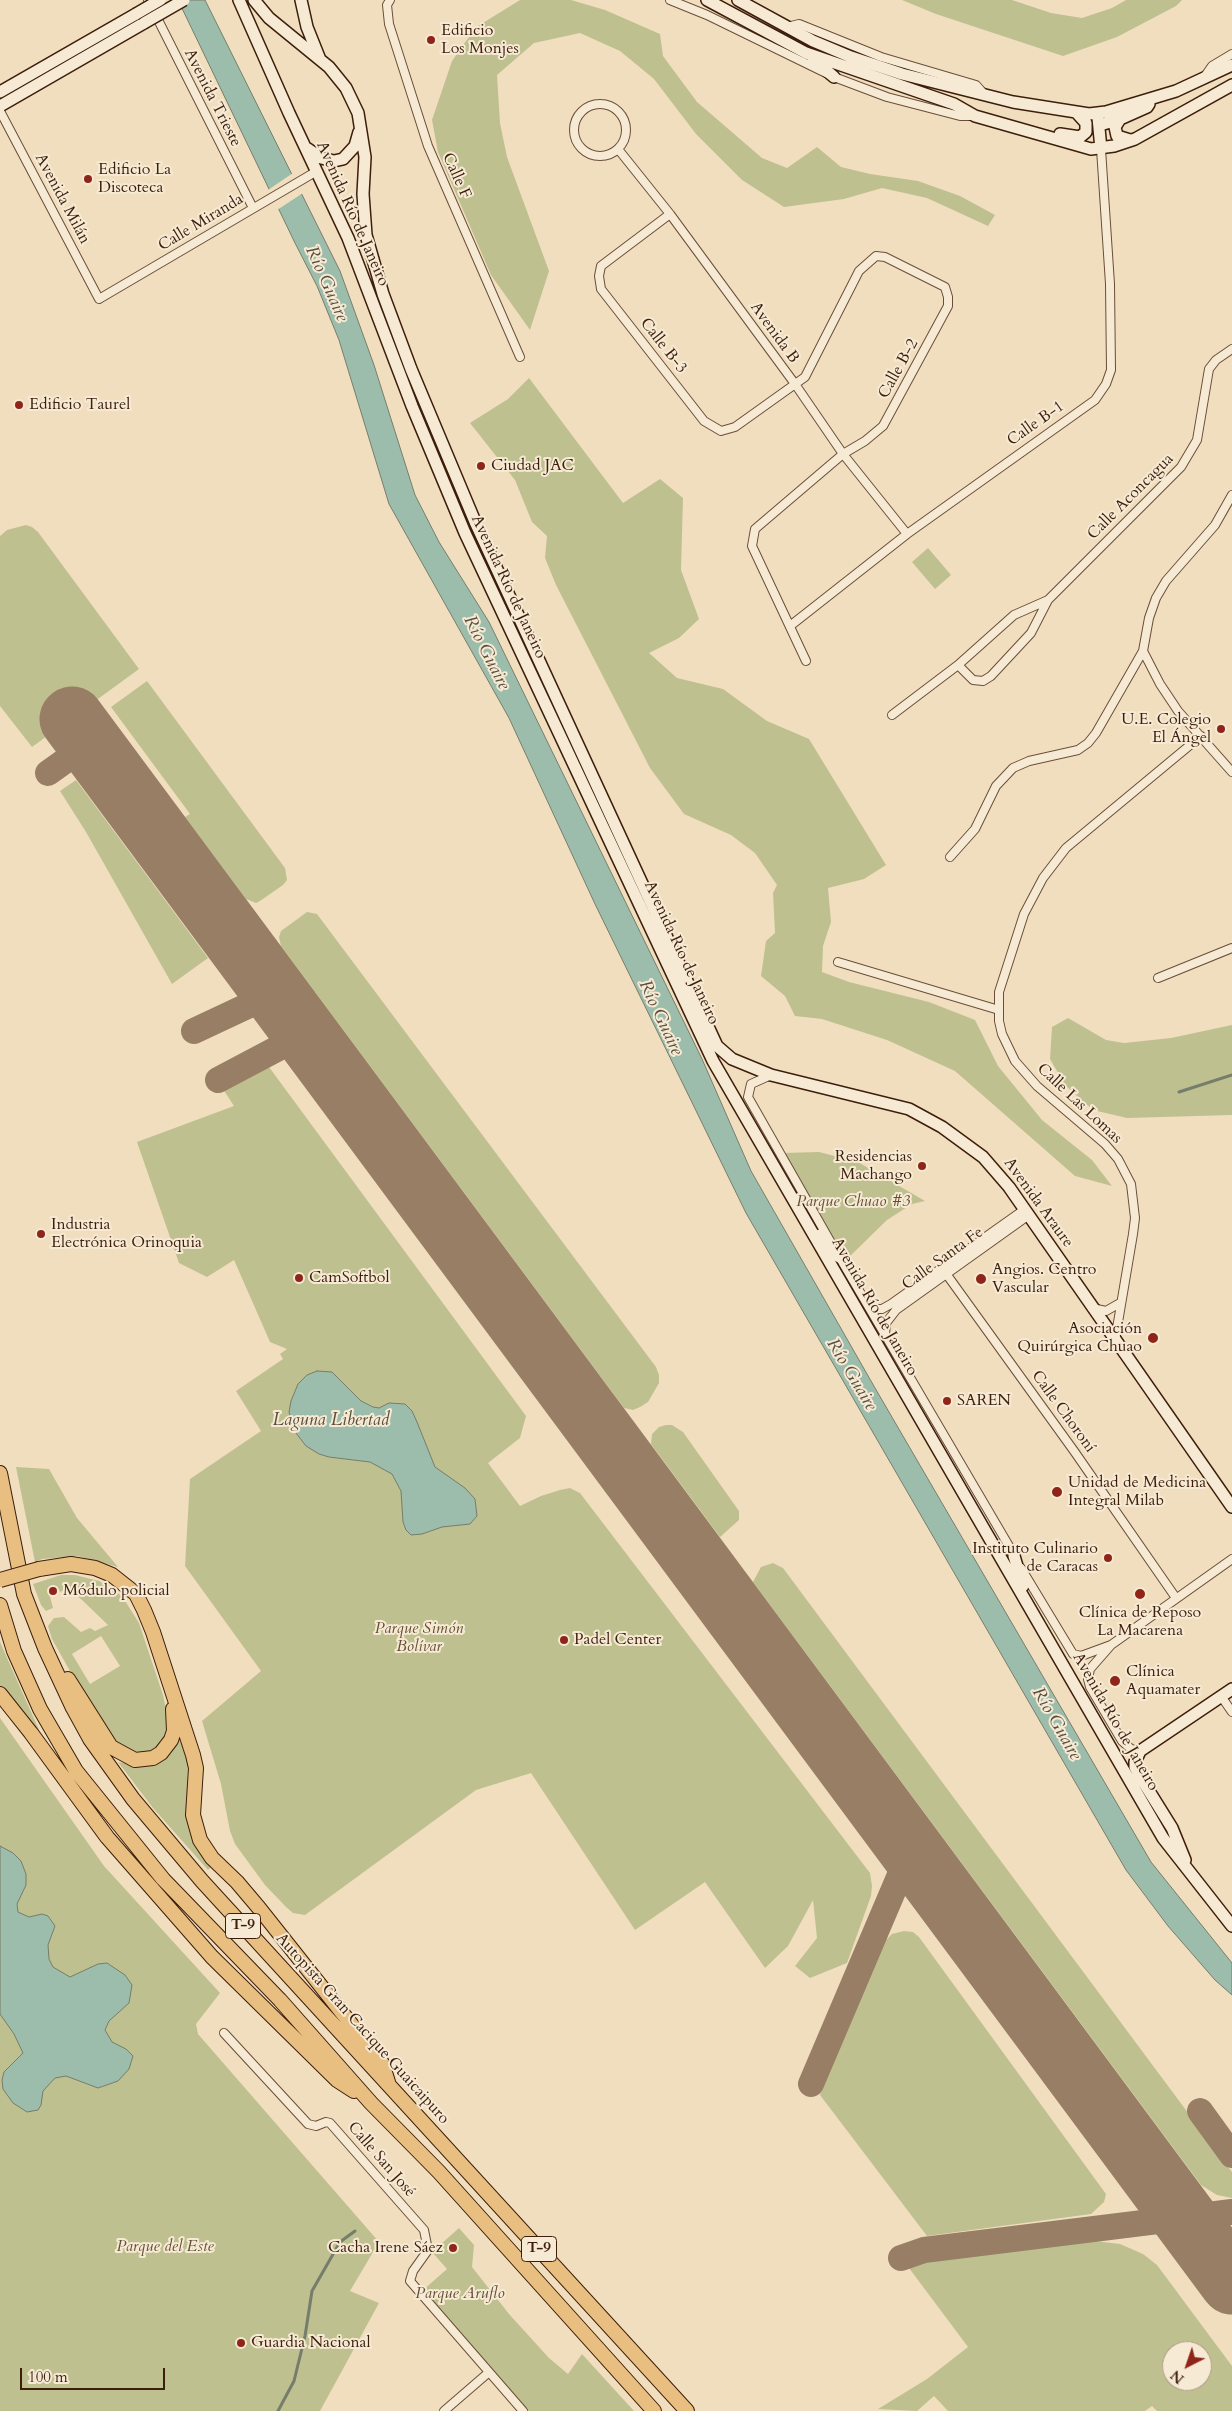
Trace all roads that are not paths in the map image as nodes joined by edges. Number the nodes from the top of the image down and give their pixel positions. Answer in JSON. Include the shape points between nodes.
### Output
{"nodes":[{"id":1,"x":148,"y":0,"type":"edge"},
{"id":2,"x":160,"y":0,"type":"edge"},
{"id":3,"x":184,"y":0,"type":"edge"},
{"id":4,"x":239,"y":0,"type":"edge"},
{"id":5,"x":254,"y":0,"type":"edge"},
{"id":6,"x":301,"y":0,"type":"edge"},
{"id":7,"x":390,"y":0,"type":"edge"},
{"id":8,"x":670,"y":0,"type":"edge"},
{"id":9,"x":707,"y":0,"type":"edge"},
{"id":10,"x":738,"y":0,"type":"edge"},
{"id":11,"x":717,"y":3,"type":"edge"},
{"id":12,"x":806,"y":53,"type":"junction"},
{"id":13,"x":1232,"y":54,"type":"edge"},
{"id":14,"x":320,"y":58,"type":"junction"},
{"id":15,"x":1232,"y":66,"type":"edge"},
{"id":16,"x":834,"y":77,"type":"junction"},
{"id":17,"x":1203,"y":79,"type":"junction"},
{"id":18,"x":1230,"y":87,"type":"edge"},
{"id":19,"x":4,"y":90,"type":"edge"},
{"id":20,"x":1154,"y":98,"type":"junction"},
{"id":21,"x":0,"y":106,"type":"edge"},
{"id":22,"x":0,"y":111,"type":"edge"},
{"id":23,"x":1076,"y":112,"type":"junction"},
{"id":24,"x":976,"y":116,"type":"junction"},
{"id":25,"x":1120,"y":119,"type":"junction"},
{"id":26,"x":1098,"y":120,"type":"junction"},
{"id":27,"x":361,"y":124,"type":"junction"},
{"id":28,"x":1026,"y":130,"type":"junction"},
{"id":29,"x":1134,"y":139,"type":"junction"},
{"id":30,"x":305,"y":146,"type":"junction"},
{"id":31,"x":618,"y":149,"type":"junction"},
{"id":32,"x":1101,"y":149,"type":"junction"},
{"id":33,"x":343,"y":159,"type":"junction"},
{"id":34,"x":317,"y":171,"type":"junction"},
{"id":35,"x":255,"y":207,"type":"junction"},
{"id":36,"x":670,"y":214,"type":"junction"},
{"id":37,"x":99,"y":299,"type":"joint"},
{"id":38,"x":1232,"y":349,"type":"edge"},
{"id":39,"x":520,"y":357,"type":"dead end"},
{"id":40,"x":795,"y":384,"type":"junction"},
{"id":41,"x":843,"y":454,"type":"junction"},
{"id":42,"x":1232,"y":495,"type":"edge"},
{"id":43,"x":907,"y":534,"type":"junction"},
{"id":44,"x":1048,"y":600,"type":"junction"},
{"id":45,"x":790,"y":626,"type":"junction"},
{"id":46,"x":1143,"y":651,"type":"junction"},
{"id":47,"x":806,"y":661,"type":"dead end"},
{"id":48,"x":958,"y":665,"type":"junction"},
{"id":49,"x":892,"y":715,"type":"dead end"},
{"id":50,"x":1201,"y":736,"type":"junction"},
{"id":51,"x":1232,"y":772,"type":"edge"},
{"id":52,"x":950,"y":857,"type":"dead end"},
{"id":53,"x":1232,"y":948,"type":"edge"},
{"id":54,"x":838,"y":962,"type":"dead end"},
{"id":55,"x":1158,"y":978,"type":"dead end"},
{"id":56,"x":999,"y":1010,"type":"junction"},
{"id":57,"x":771,"y":1075,"type":"junction"},
{"id":58,"x":800,"y":1211,"type":"junction"},
{"id":59,"x":1027,"y":1212,"type":"junction"},
{"id":60,"x":839,"y":1257,"type":"junction"},
{"id":61,"x":944,"y":1270,"type":"junction"},
{"id":62,"x":1120,"y":1303,"type":"junction"},
{"id":63,"x":1092,"y":1308,"type":"junction"},
{"id":64,"x":872,"y":1309,"type":"junction"},
{"id":65,"x":885,"y":1334,"type":"junction"},
{"id":66,"x":1115,"y":1340,"type":"junction"},
{"id":67,"x":0,"y":1472,"type":"edge"},
{"id":68,"x":1232,"y":1507,"type":"edge"},
{"id":69,"x":1014,"y":1556,"type":"junction"},
{"id":70,"x":1232,"y":1559,"type":"edge"},
{"id":71,"x":39,"y":1572,"type":"junction"},
{"id":72,"x":0,"y":1580,"type":"edge"},
{"id":73,"x":0,"y":1586,"type":"edge"},
{"id":74,"x":1176,"y":1598,"type":"junction"},
{"id":75,"x":0,"y":1605,"type":"edge"},
{"id":76,"x":1029,"y":1605,"type":"junction"},
{"id":77,"x":1111,"y":1645,"type":"junction"},
{"id":78,"x":45,"y":1648,"type":"junction"},
{"id":79,"x":1232,"y":1689,"type":"edge"},
{"id":80,"x":0,"y":1694,"type":"edge"},
{"id":81,"x":1221,"y":1696,"type":"junction"},
{"id":82,"x":1232,"y":1712,"type":"edge"},
{"id":83,"x":1140,"y":1751,"type":"junction"},
{"id":84,"x":1189,"y":1871,"type":"junction"},
{"id":85,"x":1232,"y":1926,"type":"edge"},
{"id":86,"x":224,"y":2033,"type":"dead end"},
{"id":87,"x":390,"y":2087,"type":"junction"},
{"id":88,"x":371,"y":2103,"type":"junction"},
{"id":89,"x":488,"y":2373,"type":"junction"},
{"id":90,"x":444,"y":2411,"type":"edge"},
{"id":91,"x":522,"y":2411,"type":"edge"},
{"id":92,"x":654,"y":2411,"type":"edge"},
{"id":93,"x":688,"y":2411,"type":"edge"}],
"edges":[{"from":1,"to":35,"type":"street","name":"Avenida Trieste"},
{"from":2,"to":19,"type":"street","bridge":true},
{"from":3,"to":21,"type":"street","bridge":true},
{"from":4,"to":30,"type":"street","name":"Avenida Río de Janeiro"},
{"from":5,"to":14,"type":"street","name":"Avenida Río de Janeiro","via":[[269,18]]},
{"from":6,"to":14,"type":"street","via":[[307,27]]},
{"from":7,"to":39,"type":"street","name":"Calle F","via":[[387,5],[388,24],[428,146]]},
{"from":8,"to":16,"type":"street"},
{"from":9,"to":11,"type":"street"},
{"from":10,"to":23,"type":"street","via":[[851,57],[902,74],[985,95]]},
{"from":11,"to":12,"type":"street"},
{"from":12,"to":16,"type":"street"},
{"from":12,"to":24,"type":"street","via":[[954,104]]},
{"from":13,"to":17,"type":"street","via":[[1212,66]]},
{"from":14,"to":27,"type":"street","name":"Avenida Río de Janeiro","via":[[346,88]]},
{"from":15,"to":17,"type":"street"},
{"from":16,"to":24,"type":"street","via":[[887,97],[960,116]]},
{"from":17,"to":20,"type":"street"},
{"from":18,"to":29,"type":"street"},
{"from":20,"to":25,"type":"street","via":[[1147,107]]},
{"from":20,"to":26,"type":"street"},
{"from":22,"to":37,"type":"street","name":"Avenida Milán"},
{"from":23,"to":26,"type":"street"},
{"from":23,"to":28,"type":"street","via":[[1086,123],[1086,132],[1080,137],[1040,128]]},
{"from":24,"to":28,"type":"street"},
{"from":25,"to":26,"type":"street"},
{"from":25,"to":29,"type":"street","via":[[1115,127],[1117,136]]},
{"from":26,"to":32,"type":"street"},
{"from":27,"to":33,"type":"street","via":[[355,146]]},
{"from":27,"to":57,"type":"street","name":"Avenida Río de Janeiro","via":[[365,157],[363,212],[370,255],[411,369],[476,524],[717,1046],[732,1059]]},
{"from":28,"to":32,"type":"street"},
{"from":29,"to":32,"type":"street"},
{"from":30,"to":33,"type":"street","via":[[321,158]]},
{"from":30,"to":34,"type":"street","name":"Avenida Río de Janeiro"},
{"from":31,"to":31,"type":"street","via":[[626,132],[625,123],[616,109],[600,104],[580,113],[574,134],[583,149],[600,156]]},
{"from":31,"to":36,"type":"street","name":"Avenida B"},
{"from":32,"to":43,"type":"street","name":"Calle B-1","via":[[1110,284],[1111,370],[1106,384],[1095,400]]},
{"from":33,"to":34,"type":"street"},
{"from":34,"to":35,"type":"street","name":"Calle Miranda"},
{"from":34,"to":58,"type":"street","name":"Avenida Río de Janeiro","via":[[362,272],[412,406],[493,596],[580,774],[713,1061]]},
{"from":35,"to":37,"type":"street","name":"Calle Miranda"},
{"from":36,"to":40,"type":"street","name":"Avenida B"},
{"from":36,"to":40,"type":"street","name":"Calle B-3","via":[[601,266],[598,276],[601,289],[704,421],[721,430],[734,427]]},
{"from":38,"to":44,"type":"street","name":"Calle Aconcagua","via":[[1209,369],[1197,440],[1187,460]]},
{"from":40,"to":41,"type":"street","name":"Avenida B"},
{"from":40,"to":41,"type":"street","name":"Calle B-2","via":[[805,377],[813,364],[859,271],[876,256],[885,257],[945,287],[948,306],[884,426]]},
{"from":41,"to":43,"type":"street","name":"Avenida B"},
{"from":41,"to":45,"type":"street","name":"Calle B-2","via":[[755,529],[752,546]]},
{"from":42,"to":46,"type":"street","via":[[1214,525],[1163,586],[1150,618]]},
{"from":43,"to":45,"type":"street","name":"Calle B-1"},
{"from":44,"to":48,"type":"street","name":"Calle Aconcagua","via":[[1014,615]]},
{"from":44,"to":48,"type":"street","name":"Calle Aconcagua","via":[[1031,633],[988,680],[973,680]]},
{"from":45,"to":47,"type":"street","name":"Calle B-2"},
{"from":46,"to":50,"type":"street","via":[[1178,711]]},
{"from":46,"to":52,"type":"street","via":[[1088,743],[1066,754],[1028,761],[1013,768],[996,786],[975,829]]},
{"from":48,"to":49,"type":"street","name":"Calle Aconcagua"},
{"from":50,"to":51,"type":"street"},
{"from":50,"to":56,"type":"street","name":"Calle Las Lomas","via":[[1066,848],[1043,878],[1024,914],[1010,954],[999,992]]},
{"from":53,"to":55,"type":"street"},
{"from":54,"to":56,"type":"street"},
{"from":56,"to":62,"type":"street","name":"Calle Las Lomas","via":[[1002,1034],[1015,1061],[1037,1086],[1105,1144],[1118,1159],[1130,1184],[1133,1234]]},
{"from":57,"to":59,"type":"street","name":"Avenida Araure","via":[[909,1109],[929,1119],[983,1157]]},
{"from":57,"to":60,"type":"street","name":"Avenida Río de Janeiro","via":[[751,1084],[748,1098]]},
{"from":58,"to":60,"type":"street"},
{"from":58,"to":76,"type":"street","name":"Avenida Río de Janeiro"},
{"from":59,"to":61,"type":"street","name":"Calle Santa Fe"},
{"from":59,"to":63,"type":"street","name":"Avenida Araure"},
{"from":60,"to":64,"type":"street","name":"Avenida Río de Janeiro"},
{"from":61,"to":64,"type":"street","name":"Calle Santa Fe","via":[[882,1309]]},
{"from":61,"to":65,"type":"street","name":"Calle Santa Fe","via":[[896,1310],[886,1323]]},
{"from":61,"to":74,"type":"street","name":"Calle Choroní"},
{"from":62,"to":63,"type":"street","via":[[1106,1311]]},
{"from":62,"to":66,"type":"street","name":"Calle Las Lomas"},
{"from":63,"to":66,"type":"street","name":"Avenida Araure"},
{"from":64,"to":65,"type":"street","name":"Avenida Río de Janeiro"},
{"from":65,"to":69,"type":"street","name":"Avenida Río de Janeiro"},
{"from":66,"to":68,"type":"street","name":"Avenida Araure"},
{"from":67,"to":78,"type":"highway","name":"Autopista Gran Cacique Guaicaipuro","number":"T-9","via":[[24,1594]]},
{"from":69,"to":76,"type":"street"},
{"from":69,"to":77,"type":"street","name":"Avenida Río de Janeiro","via":[[1069,1649],[1081,1656]]},
{"from":70,"to":74,"type":"street"},
{"from":71,"to":72,"type":"highway","bridge":true},
{"from":71,"to":73,"type":"highway"},
{"from":71,"to":78,"type":"highway","via":[[87,1571],[108,1578],[133,1599],[145,1622],[173,1707],[174,1731],[166,1746],[153,1758],[144,1760],[126,1757],[111,1747]]},
{"from":71,"to":87,"type":"highway","via":[[71,1564],[95,1568],[112,1575],[136,1594],[153,1632],[193,1755],[196,1768],[193,1815],[200,1840],[212,1858],[259,1908],[382,2063]]},
{"from":74,"to":77,"type":"street"},
{"from":75,"to":88,"type":"highway","number":"T-9","via":[[14,1651],[40,1709],[76,1771],[162,1879],[280,2000]]},
{"from":76,"to":84,"type":"street","name":"Avenida Río de Janeiro","via":[[1164,1838]]},
{"from":77,"to":83,"type":"street","via":[[1090,1669],[1088,1683],[1122,1741]]},
{"from":78,"to":87,"type":"highway","name":"Autopista Gran Cacique Guaicaipuro","number":"T-9","via":[[90,1738],[157,1830]]},
{"from":79,"to":81,"type":"street"},
{"from":80,"to":88,"type":"highway","via":[[107,1837],[212,1957],[337,2080]]},
{"from":81,"to":82,"type":"street"},
{"from":81,"to":83,"type":"street"},
{"from":83,"to":84,"type":"street","name":"Avenida Río de Janeiro","via":[[1135,1767],[1172,1828]]},
{"from":84,"to":85,"type":"street","name":"Avenida Río de Janeiro"},
{"from":86,"to":89,"type":"street","name":"Calle San José","via":[[308,2124],[316,2126],[330,2122],[424,2230],[426,2256],[413,2270],[410,2281]]},
{"from":87,"to":93,"type":"highway","name":"Autopista Gran Cacique Guaicaipuro","number":"T-9"},
{"from":88,"to":92,"type":"highway","number":"T-9","via":[[439,2172]]},
{"from":89,"to":90,"type":"street"},
{"from":89,"to":91,"type":"street"}]}
